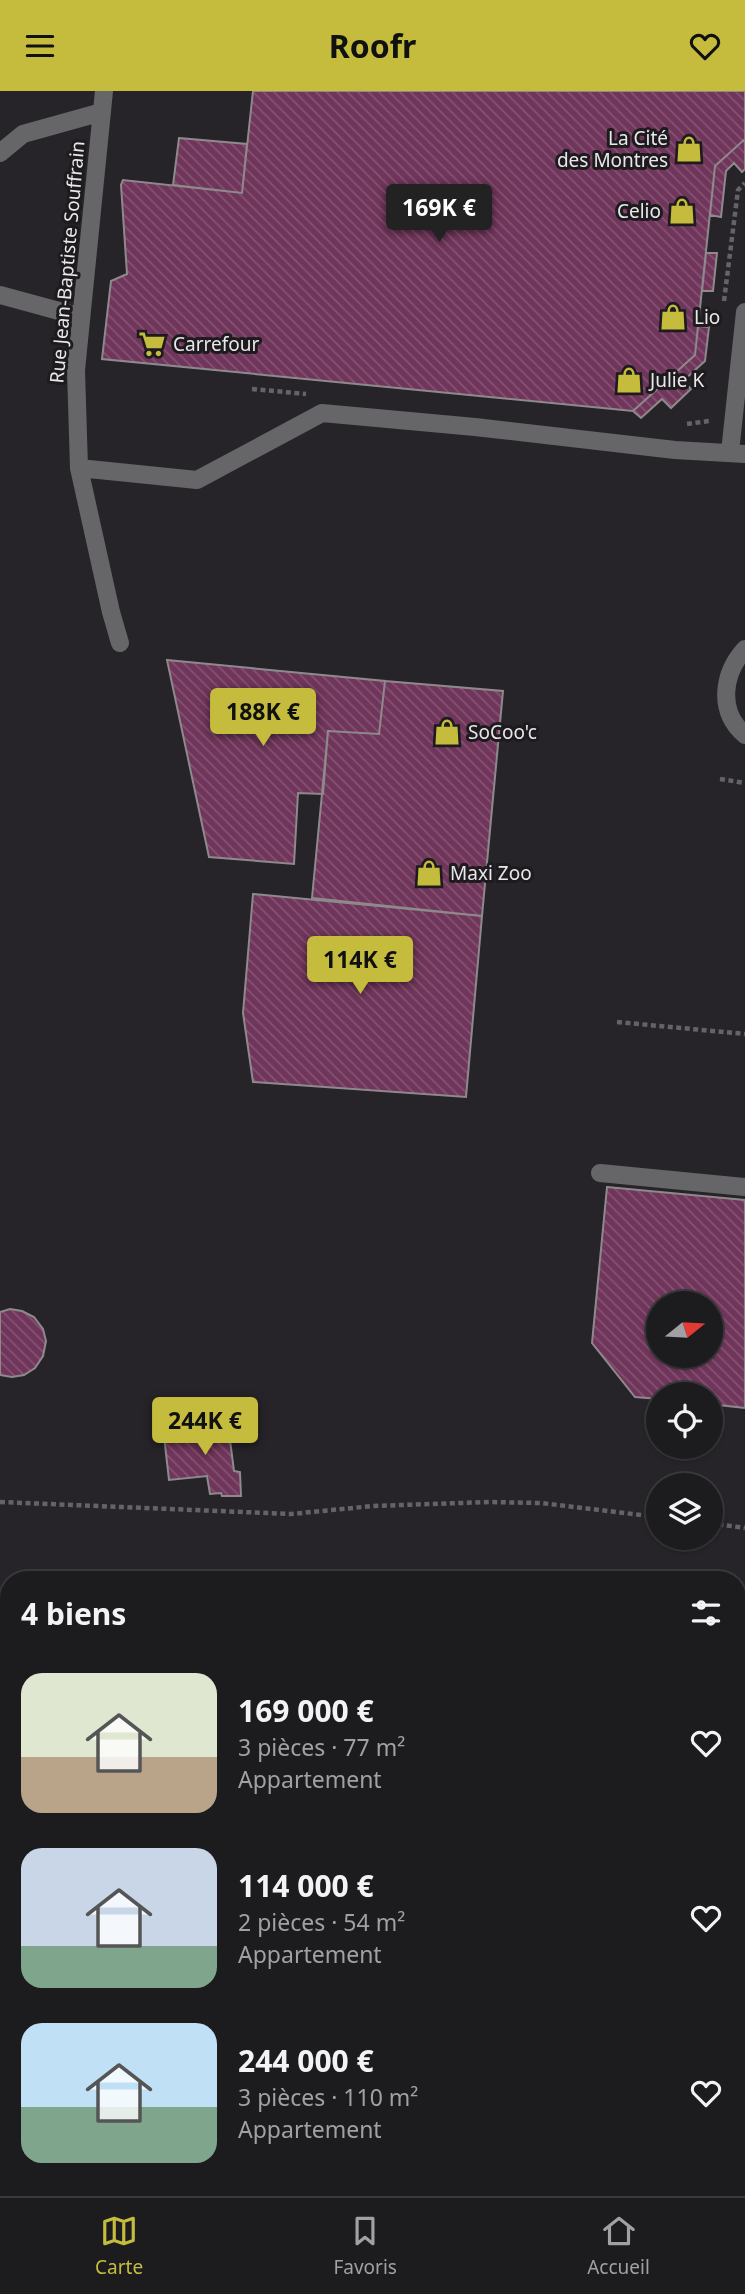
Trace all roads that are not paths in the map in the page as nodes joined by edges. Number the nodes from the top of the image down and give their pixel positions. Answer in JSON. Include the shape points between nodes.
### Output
{"nodes":[{"id":1,"x":104,"y":91,"type":"edge"},
{"id":2,"x":102,"y":112,"type":"junction"},
{"id":3,"x":0,"y":153,"type":"edge"},
{"id":4,"x":0,"y":295,"type":"edge"},
{"id":5,"x":745,"y":312,"type":"edge"},
{"id":6,"x":81,"y":317,"type":"junction"},
{"id":7,"x":737,"y":453,"type":"edge"},
{"id":8,"x":79,"y":468,"type":"junction"},
{"id":9,"x":120,"y":643,"type":"dead end"},
{"id":10,"x":745,"y":649,"type":"edge"},
{"id":11,"x":745,"y":735,"type":"edge"},
{"id":12,"x":600,"y":1173,"type":"dead end"},
{"id":13,"x":745,"y":1187,"type":"edge"}],
"edges":[{"from":1,"to":2,"type":"lane","name":"Rue Jean-Baptiste Souffrain"},
{"from":2,"to":3,"type":"lane","via":[[23,134]]},
{"from":2,"to":6,"type":"lane","name":"Rue Jean-Baptiste Souffrain"},
{"from":4,"to":6,"type":"lane"},
{"from":5,"to":7,"type":"lane"},
{"from":6,"to":8,"type":"lane","name":"Rue Jean-Baptiste Souffrain","via":[[76,370]]},
{"from":7,"to":8,"type":"lane","via":[[322,413],[197,480]]},
{"from":8,"to":9,"type":"lane","name":"Rue Jean-Baptiste Souffrain"},
{"from":10,"to":11,"type":"lane","via":[[726,680],[731,717]]},
{"from":12,"to":13,"type":"lane"}]}
